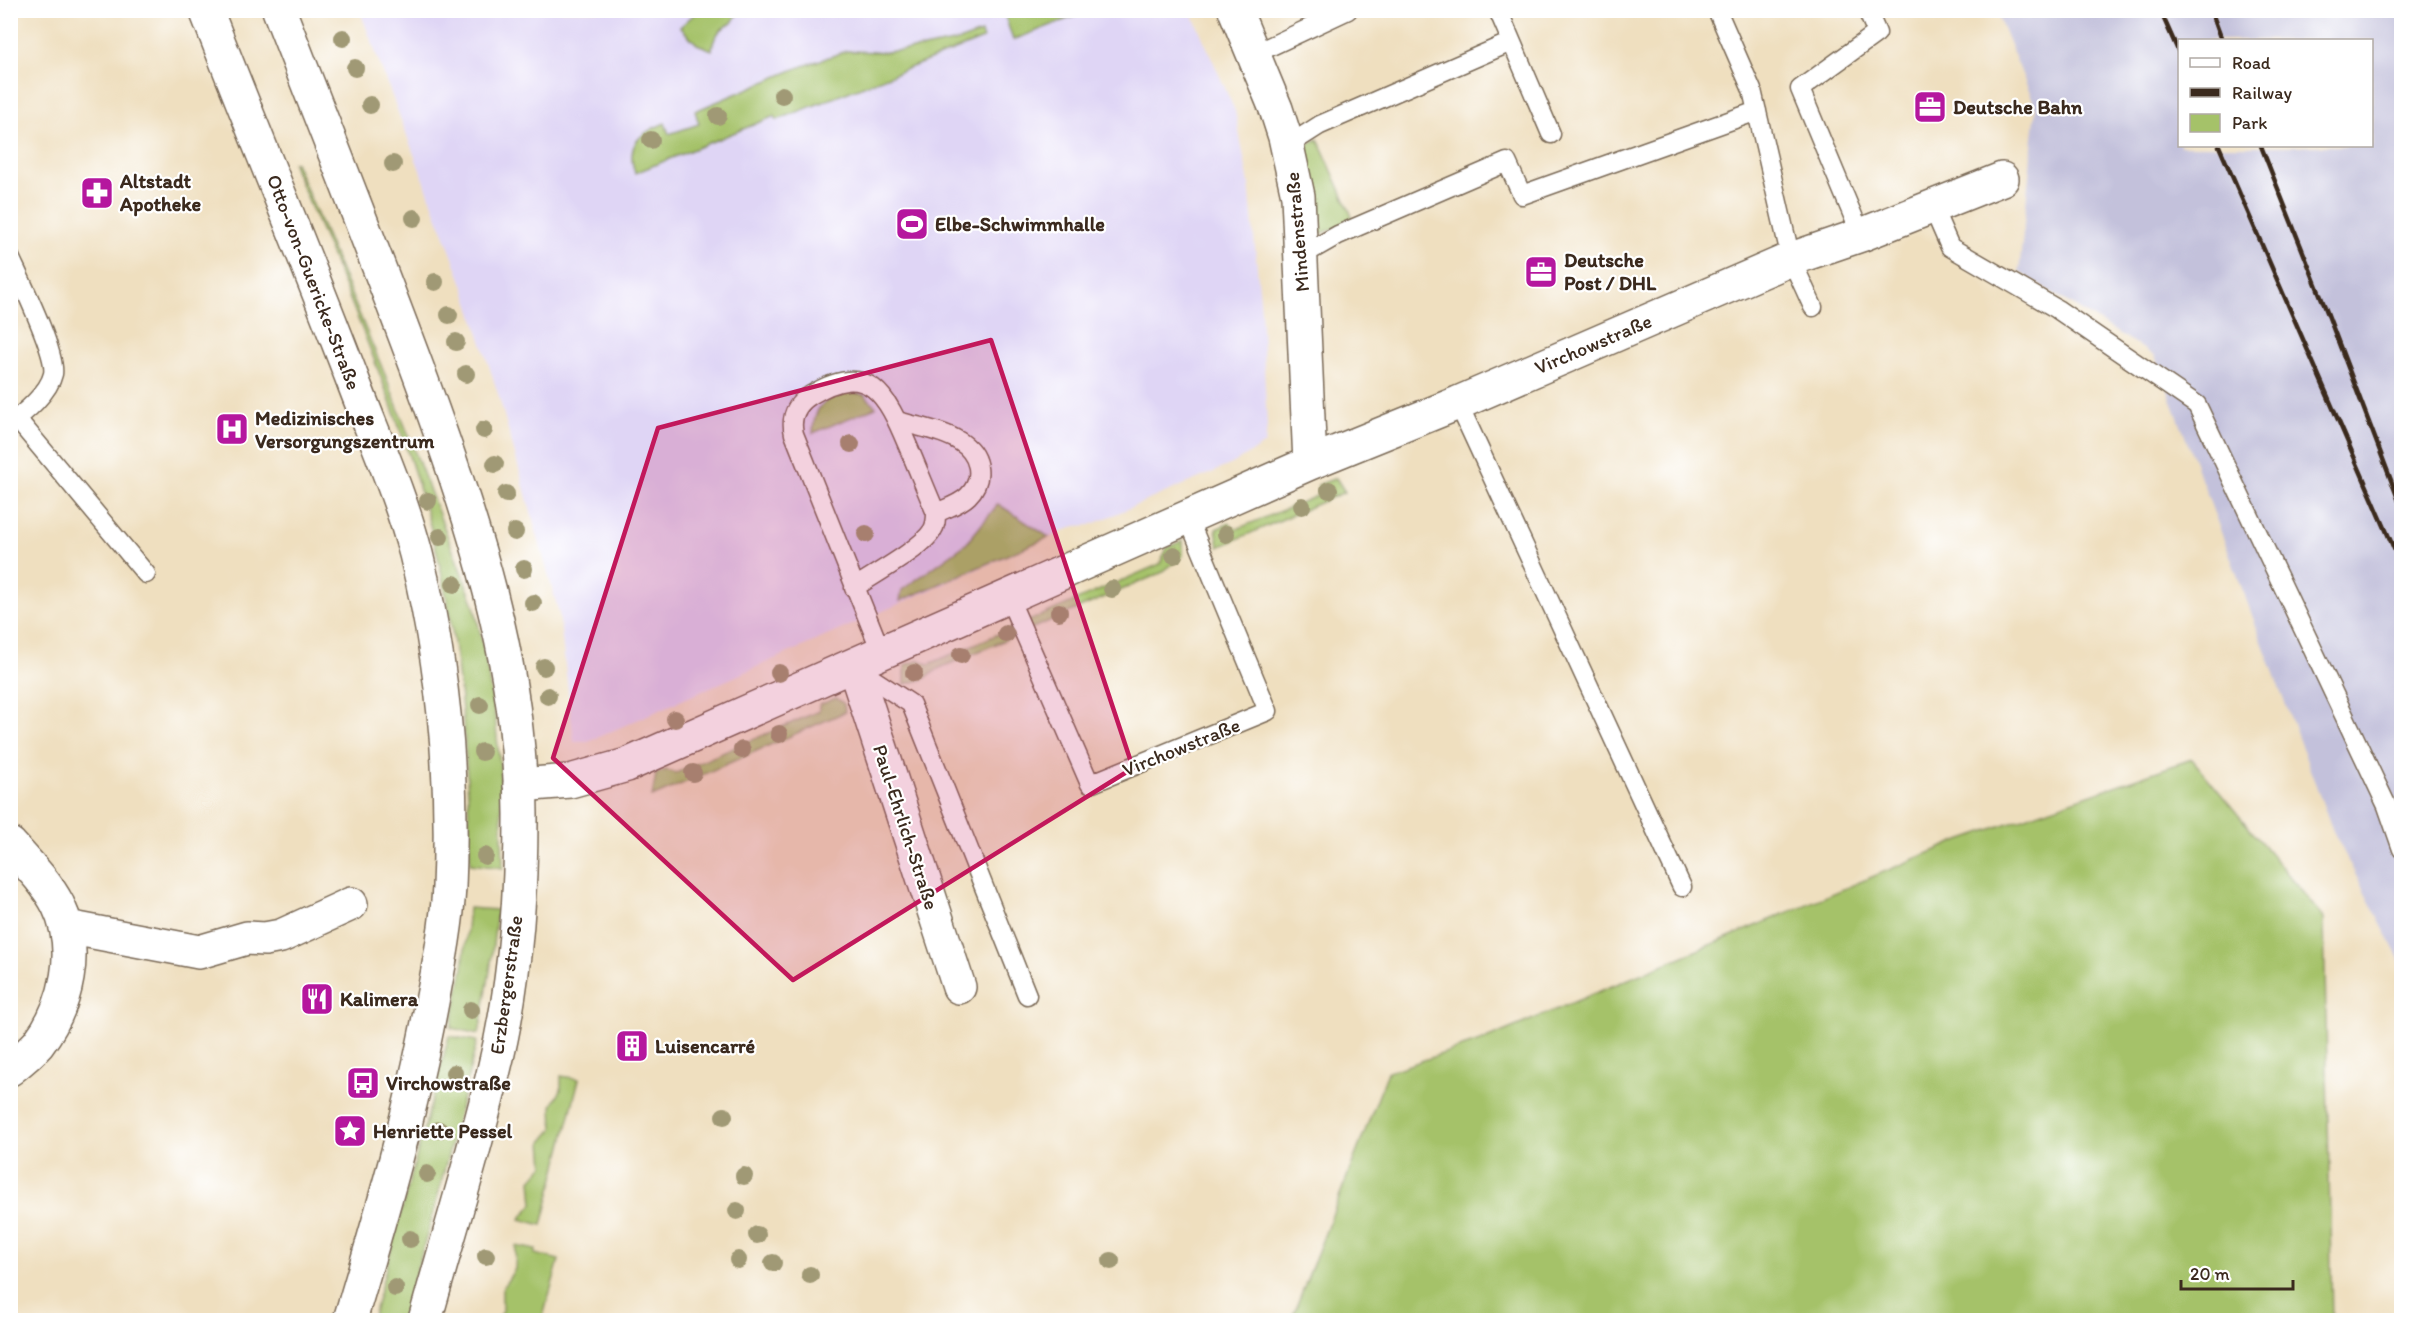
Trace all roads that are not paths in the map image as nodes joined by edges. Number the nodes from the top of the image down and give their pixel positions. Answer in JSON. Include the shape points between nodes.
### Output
{"nodes":[{"id":1,"x":206,"y":10,"type":"edge"},
{"id":2,"x":279,"y":10,"type":"edge"},
{"id":3,"x":1235,"y":10,"type":"edge"},
{"id":4,"x":1348,"y":10,"type":"edge"},
{"id":5,"x":1498,"y":10,"type":"edge"},
{"id":6,"x":1717,"y":10,"type":"edge"},
{"id":7,"x":1867,"y":10,"type":"edge"},
{"id":8,"x":1511,"y":42,"type":"junction"},
{"id":9,"x":1254,"y":54,"type":"junction"},
{"id":10,"x":1757,"y":111,"type":"junction"},
{"id":11,"x":1551,"y":134,"type":"dead end"},
{"id":12,"x":1287,"y":146,"type":"junction"},
{"id":13,"x":2002,"y":179,"type":"dead end"},
{"id":14,"x":1933,"y":208,"type":"junction"},
{"id":15,"x":1861,"y":236,"type":"junction"},
{"id":16,"x":1301,"y":256,"type":"junction"},
{"id":17,"x":10,"y":257,"type":"edge"},
{"id":18,"x":1791,"y":259,"type":"junction"},
{"id":19,"x":1813,"y":307,"type":"dead end"},
{"id":20,"x":1458,"y":403,"type":"junction"},
{"id":21,"x":14,"y":421,"type":"edge"},
{"id":22,"x":898,"y":421,"type":"junction"},
{"id":23,"x":1310,"y":464,"type":"junction"},
{"id":24,"x":936,"y":513,"type":"junction"},
{"id":25,"x":1188,"y":518,"type":"junction"},
{"id":26,"x":146,"y":574,"type":"dead end"},
{"id":27,"x":854,"y":588,"type":"junction"},
{"id":28,"x":1009,"y":598,"type":"junction"},
{"id":29,"x":868,"y":660,"type":"junction"},
{"id":30,"x":520,"y":785,"type":"junction"},
{"id":31,"x":10,"y":844,"type":"edge"},
{"id":32,"x":2402,"y":849,"type":"edge"},
{"id":33,"x":1682,"y":887,"type":"dead end"},
{"id":34,"x":351,"y":904,"type":"dead end"},
{"id":35,"x":67,"y":927,"type":"junction"},
{"id":36,"x":959,"y":987,"type":"dead end"},
{"id":37,"x":1027,"y":995,"type":"dead end"},
{"id":38,"x":10,"y":1069,"type":"edge"},
{"id":39,"x":350,"y":1320,"type":"edge"},
{"id":40,"x":425,"y":1320,"type":"edge"}],
"edges":[{"from":1,"to":39,"type":"street","name":"Otto-von-Guericke-Straße","via":[[402,509],[433,634],[445,720],[450,804],[449,890],[438,971],[423,1049]]},
{"from":2,"to":30,"type":"street","via":[[387,285],[468,511],[507,666]]},
{"from":3,"to":9,"type":"street","name":"Mindenstraße"},
{"from":4,"to":9,"type":"lane"},
{"from":5,"to":8,"type":"lane"},
{"from":6,"to":10,"type":"lane","via":[[1752,90]]},
{"from":7,"to":15,"type":"lane","via":[[1877,33],[1800,89]]},
{"from":8,"to":11,"type":"lane"},
{"from":8,"to":12,"type":"lane","via":[[1320,125]]},
{"from":9,"to":12,"type":"street","name":"Mindenstraße"},
{"from":10,"to":16,"type":"lane","via":[[1522,195],[1507,162],[1338,235]]},
{"from":10,"to":18,"type":"lane"},
{"from":12,"to":16,"type":"street","name":"Mindenstraße","via":[[1298,196]]},
{"from":13,"to":14,"type":"street","name":"Virchowstraße"},
{"from":14,"to":15,"type":"street","name":"Virchowstraße"},
{"from":14,"to":32,"type":"lane","via":[[1950,247],[2057,309],[2197,405],[2387,806]]},
{"from":15,"to":18,"type":"street","name":"Virchowstraße"},
{"from":16,"to":23,"type":"street","name":"Mindenstraße"},
{"from":17,"to":21,"type":"lane","via":[[49,349],[53,374],[30,408]]},
{"from":18,"to":19,"type":"lane"},
{"from":18,"to":20,"type":"street","name":"Virchowstraße"},
{"from":20,"to":23,"type":"street","name":"Virchowstraße"},
{"from":20,"to":33,"type":"lane"},
{"from":21,"to":26,"type":"lane"},
{"from":22,"to":24,"type":"lane"},
{"from":22,"to":24,"type":"lane","via":[[953,438],[967,447],[977,461],[977,481],[970,494]]},
{"from":22,"to":27,"type":"lane","via":[[877,389],[853,381],[810,395],[793,417],[794,434]]},
{"from":23,"to":25,"type":"street","name":"Virchowstraße"},
{"from":24,"to":27,"type":"lane","via":[[930,534]]},
{"from":25,"to":28,"type":"street","name":"Virchowstraße"},
{"from":25,"to":28,"type":"lane","name":"Virchowstraße","via":[[1268,711],[1090,784]]},
{"from":27,"to":29,"type":"lane"},
{"from":28,"to":29,"type":"street","name":"Virchowstraße"},
{"from":29,"to":30,"type":"street","name":"Virchowstraße","via":[[627,765],[570,781]]},
{"from":29,"to":36,"type":"street","name":"Paul-Ehrlich-Straße"},
{"from":29,"to":37,"type":"lane","via":[[911,704]]},
{"from":30,"to":40,"type":"street","name":"Erzbergerstraße","via":[[518,893],[503,1025],[495,1069]]},
{"from":31,"to":35,"type":"street","via":[[52,895]]},
{"from":34,"to":35,"type":"street","via":[[281,936],[247,938],[199,952]]},
{"from":35,"to":38,"type":"street","via":[[69,962],[61,1001],[37,1045]]}]}
